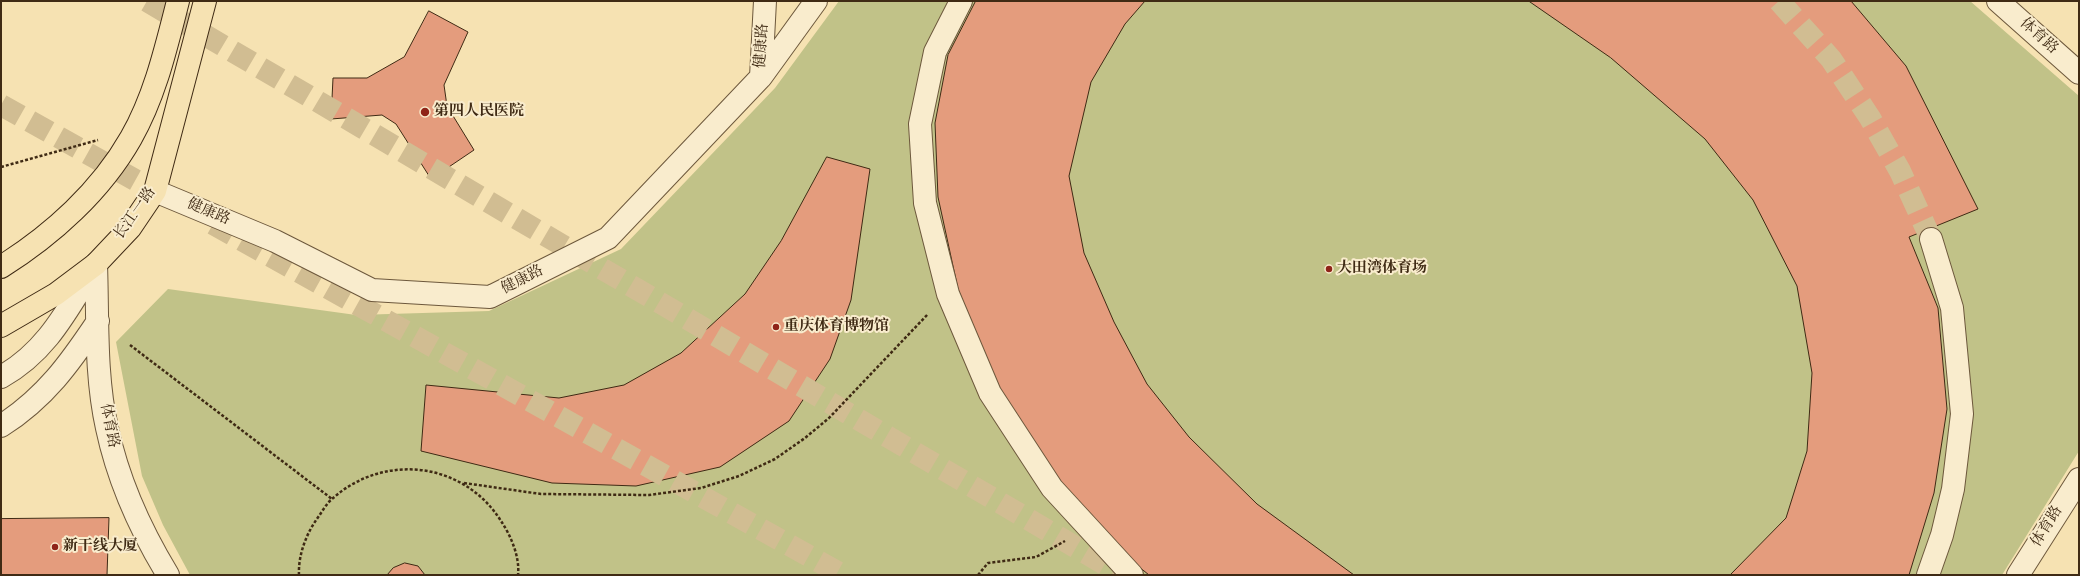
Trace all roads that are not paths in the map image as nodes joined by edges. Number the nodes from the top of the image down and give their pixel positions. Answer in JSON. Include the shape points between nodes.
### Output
{"nodes":[{"id":1,"x":178,"y":1,"type":"edge"},
{"id":2,"x":205,"y":1,"type":"edge"},
{"id":3,"x":765,"y":1,"type":"edge"},
{"id":4,"x":816,"y":1,"type":"edge"},
{"id":5,"x":960,"y":1,"type":"edge"},
{"id":6,"x":1998,"y":1,"type":"edge"},
{"id":7,"x":2079,"y":73,"type":"edge"},
{"id":8,"x":761,"y":77,"type":"junction"},
{"id":9,"x":155,"y":191,"type":"junction"},
{"id":10,"x":1931,"y":239,"type":"tunnel mouth"},
{"id":11,"x":96,"y":264,"type":"junction"},
{"id":12,"x":1,"y":267,"type":"edge"},
{"id":13,"x":98,"y":321,"type":"junction"},
{"id":14,"x":1,"y":326,"type":"edge"},
{"id":15,"x":1,"y":377,"type":"edge"},
{"id":16,"x":1,"y":426,"type":"edge"},
{"id":17,"x":2079,"y":478,"type":"edge"},
{"id":18,"x":168,"y":575,"type":"edge"},
{"id":19,"x":1132,"y":575,"type":"edge"},
{"id":20,"x":1928,"y":575,"type":"edge"},
{"id":21,"x":2018,"y":575,"type":"edge"}],
"edges":[{"from":1,"to":12,"type":"main road","via":[[154,87],[131,138],[100,182],[62,223]]},
{"from":2,"to":9,"type":"main road","name":"长江一路"},
{"from":3,"to":8,"type":"street","name":"健康路"},
{"from":4,"to":8,"type":"street"},
{"from":5,"to":19,"type":"street","via":[[935,52],[920,124],[925,203],[948,294],[990,392],[1052,488]]},
{"from":6,"to":7,"type":"street","name":"体育路"},
{"from":8,"to":9,"type":"street","name":"健康路","via":[[608,238],[490,297],[372,290],[275,241]]},
{"from":9,"to":11,"type":"main road","name":"长江一路","via":[[130,228]]},
{"from":10,"to":20,"type":"street","via":[[1952,308],[1962,414],[1953,489]]},
{"from":11,"to":13,"type":"street","name":"体育路"},
{"from":11,"to":14,"type":"main road","name":"长江一路","via":[[56,294]]},
{"from":11,"to":15,"type":"street","via":[[40,349],[20,367]]},
{"from":13,"to":16,"type":"street","via":[[66,369],[44,392]]},
{"from":13,"to":18,"type":"street","name":"体育路","via":[[100,383],[106,427],[118,471],[136,518]]},
{"from":17,"to":21,"type":"street","name":"体育路"}]}
